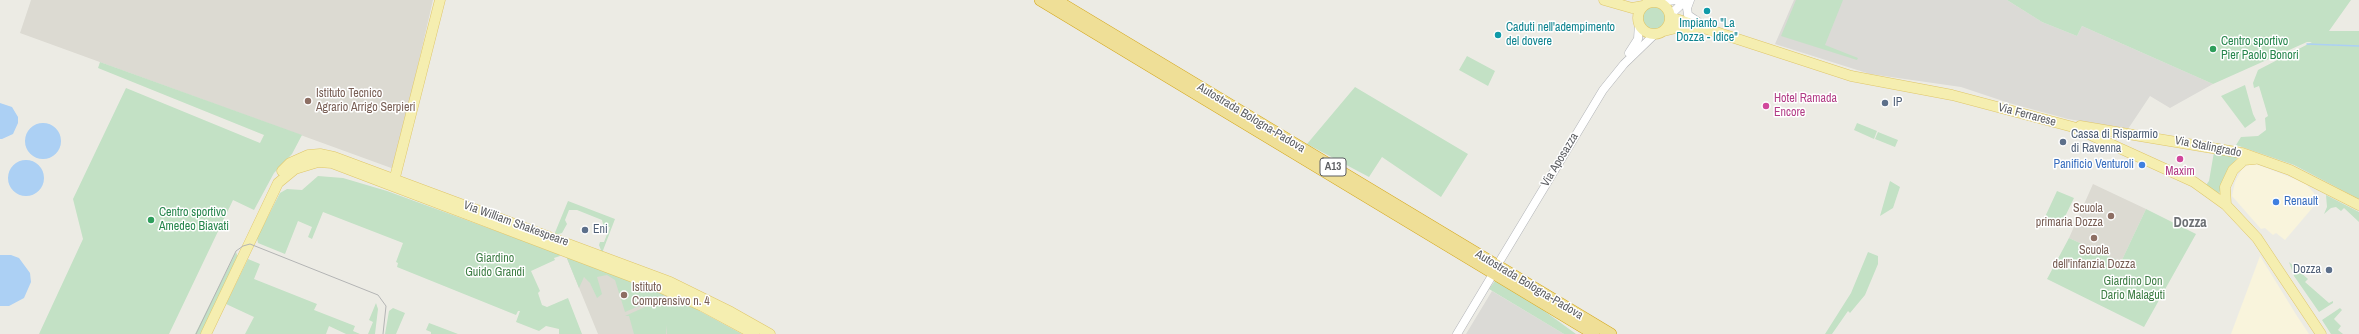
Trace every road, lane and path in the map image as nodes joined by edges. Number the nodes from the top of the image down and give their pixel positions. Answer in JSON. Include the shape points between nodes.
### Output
{"nodes":[{"id":1,"x":440,"y":0,"type":"edge"},
{"id":2,"x":1040,"y":0,"type":"edge"},
{"id":3,"x":1056,"y":0,"type":"edge"},
{"id":4,"x":1604,"y":0,"type":"edge"},
{"id":5,"x":1677,"y":0,"type":"edge"},
{"id":6,"x":1686,"y":0,"type":"edge"},
{"id":7,"x":1690,"y":0,"type":"edge"},
{"id":8,"x":1657,"y":2,"type":"junction"},
{"id":9,"x":1615,"y":4,"type":"junction"},
{"id":10,"x":1643,"y":6,"type":"junction"},
{"id":11,"x":1670,"y":16,"type":"junction"},
{"id":12,"x":1639,"y":22,"type":"junction"},
{"id":13,"x":1707,"y":28,"type":"junction"},
{"id":14,"x":1660,"y":32,"type":"junction"},
{"id":15,"x":1624,"y":64,"type":"junction"},
{"id":16,"x":2048,"y":121,"type":"junction"},
{"id":17,"x":2265,"y":160,"type":"junction"},
{"id":18,"x":393,"y":183,"type":"junction"},
{"id":19,"x":2226,"y":205,"type":"junction"},
{"id":20,"x":2359,"y":205,"type":"edge"},
{"id":21,"x":1501,"y":259,"type":"dead end"},
{"id":22,"x":1490,"y":279,"type":"dead end"},
{"id":23,"x":206,"y":334,"type":"edge"},
{"id":24,"x":754,"y":334,"type":"edge"},
{"id":25,"x":770,"y":334,"type":"edge"},
{"id":26,"x":1457,"y":334,"type":"edge"},
{"id":27,"x":1594,"y":334,"type":"edge"},
{"id":28,"x":1611,"y":334,"type":"edge"},
{"id":29,"x":2321,"y":334,"type":"edge"}],
"edges":[{"from":1,"to":18,"type":"main road"},
{"from":2,"to":27,"type":"highway","name":"Autostrada Bologna-Padova","number":"A13"},
{"from":3,"to":28,"type":"highway","name":"Autostrada Bologna-Padova","number":"A13"},
{"from":4,"to":9,"type":"main road"},
{"from":5,"to":8,"type":"street"},
{"from":6,"to":11,"type":"street"},
{"from":7,"to":13,"type":"street","name":"Via Ferrarese","via":[[1688,15]]},
{"from":8,"to":10,"type":"main road"},
{"from":8,"to":11,"type":"main road","via":[[1666,6]]},
{"from":9,"to":10,"type":"main road","via":[[1632,8]]},
{"from":9,"to":12,"type":"main road"},
{"from":10,"to":12,"type":"main road","via":[[1639,11]]},
{"from":11,"to":13,"type":"main road","name":"Via Ferrarese"},
{"from":11,"to":14,"type":"main road","via":[[1669,25]]},
{"from":12,"to":14,"type":"main road","via":[[1645,31]]},
{"from":12,"to":15,"type":"street","name":"Via Aposazza","via":[[1638,39],[1623,60]]},
{"from":13,"to":14,"type":"main road","name":"Via Ferrarese","via":[[1676,28]]},
{"from":13,"to":16,"type":"main road","name":"Via Ferrarese","via":[[1851,76],[1952,95]]},
{"from":14,"to":15,"type":"street","name":"Via Aposazza"},
{"from":15,"to":21,"type":"street","name":"Via Aposazza","via":[[1596,101]]},
{"from":16,"to":17,"type":"main road","name":"Via Stalingrado","via":[[2229,150]]},
{"from":16,"to":19,"type":"main road","name":"Via Ferrarese","via":[[2090,134],[2194,182]]},
{"from":17,"to":19,"type":"main road","via":[[2251,158],[2237,165],[2226,184]]},
{"from":17,"to":20,"type":"main road","name":"Via Stalingrado"},
{"from":18,"to":23,"type":"main road","name":"Via William Shakespeare","via":[[332,163],[301,165],[288,173],[272,195]]},
{"from":18,"to":24,"type":"main road","name":"Via William Shakespeare","via":[[659,286]]},
{"from":18,"to":25,"type":"main road","name":"Via William Shakespeare","via":[[670,282]]},
{"from":19,"to":29,"type":"main road","name":"Via Ferrarese","via":[[2257,238]]},
{"from":22,"to":26,"type":"street"}]}
